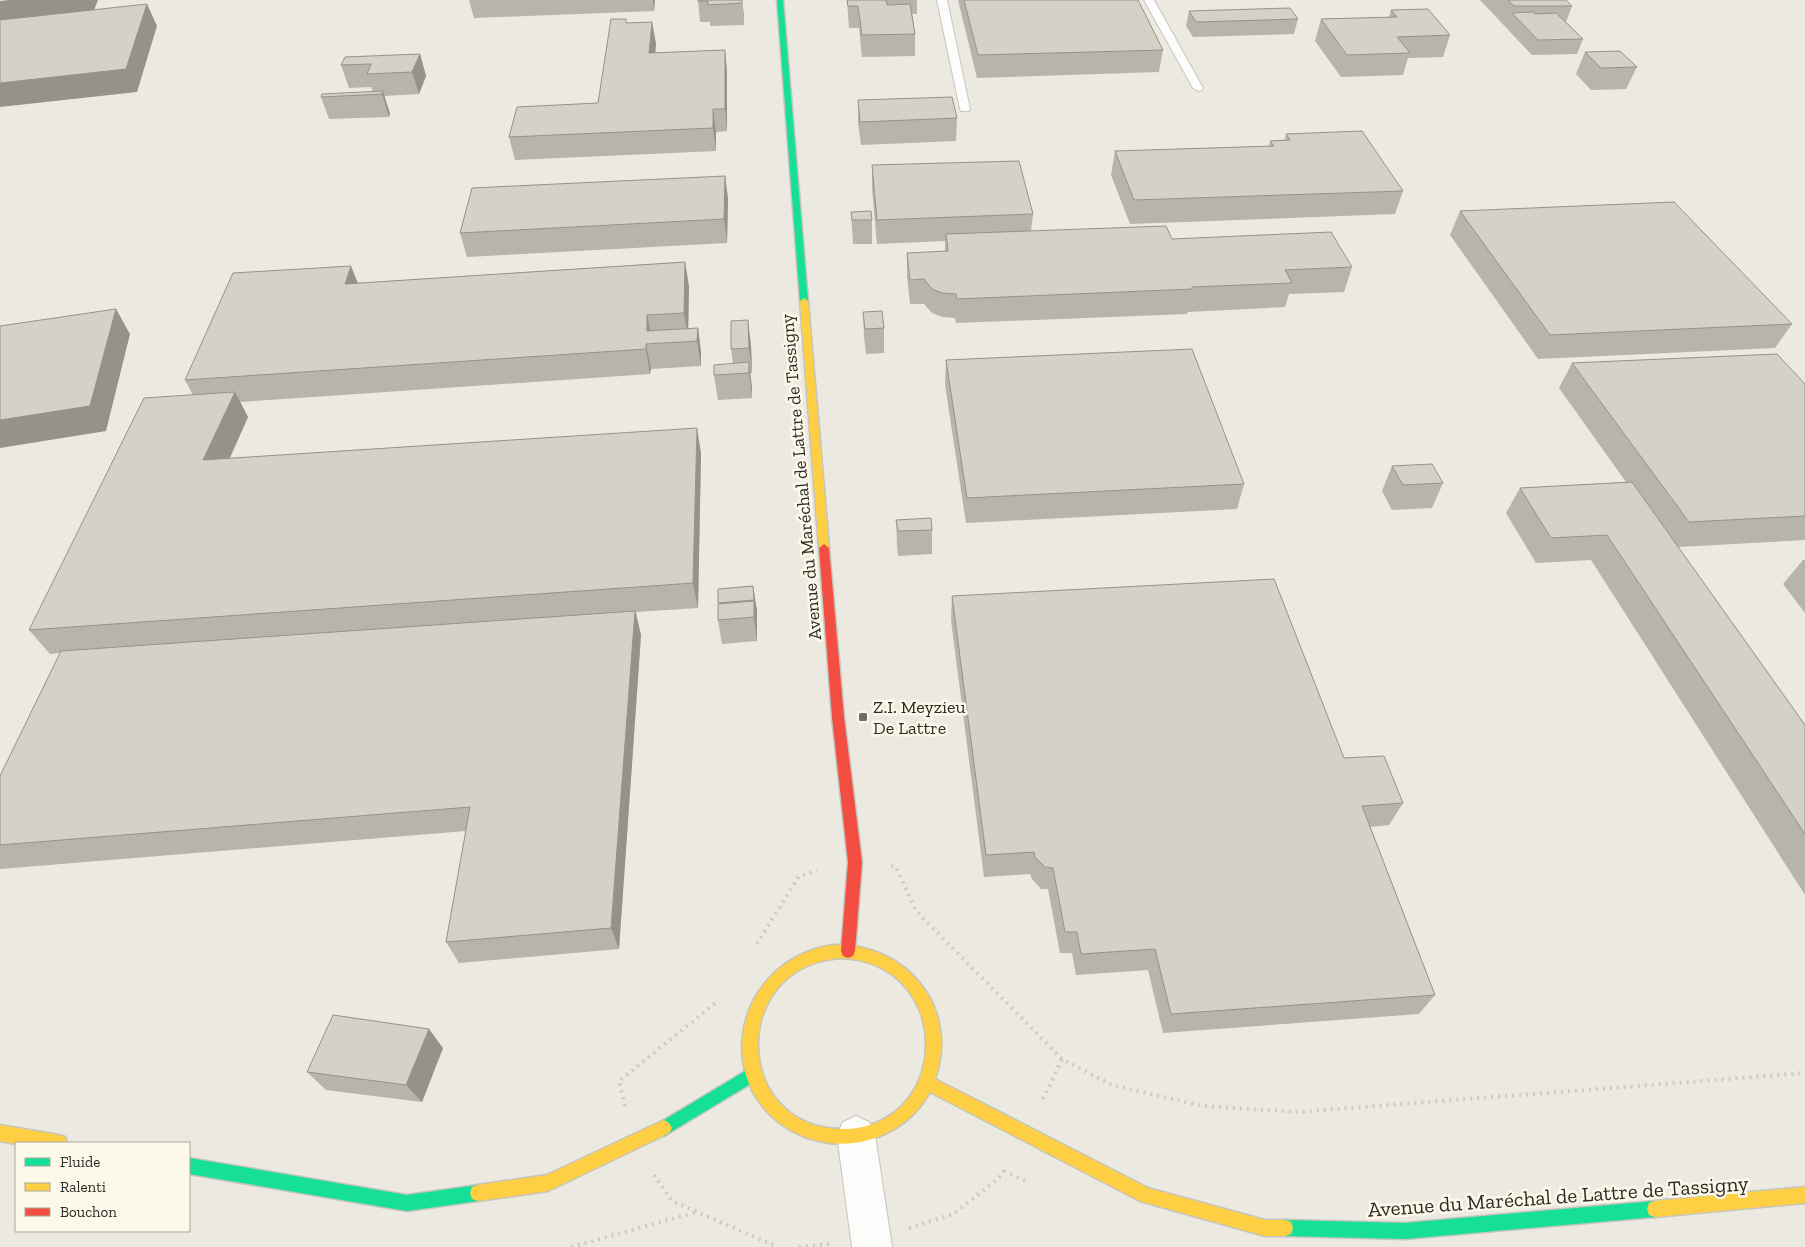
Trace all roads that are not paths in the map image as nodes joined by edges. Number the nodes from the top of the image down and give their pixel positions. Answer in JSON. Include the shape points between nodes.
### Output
{"nodes":[{"id":1,"x":780,"y":0,"type":"edge"},
{"id":2,"x":942,"y":0,"type":"edge"},
{"id":3,"x":1149,"y":0,"type":"edge"},
{"id":4,"x":1198,"y":88,"type":"dead end"},
{"id":5,"x":965,"y":109,"type":"dead end"},
{"id":6,"x":848,"y":951,"type":"junction"},
{"id":7,"x":752,"y":1075,"type":"junction"},
{"id":8,"x":926,"y":1082,"type":"junction"},
{"id":9,"x":0,"y":1133,"type":"edge"},
{"id":10,"x":856,"y":1135,"type":"junction"},
{"id":11,"x":53,"y":1142,"type":"edge"},
{"id":12,"x":190,"y":1166,"type":"edge"},
{"id":13,"x":1805,"y":1195,"type":"edge"},
{"id":14,"x":872,"y":1244,"type":"edge"}],
"edges":[{"from":1,"to":6,"type":"street","name":"Avenue du Maréchal de Lattre de Tassigny","via":[[838,717],[855,862]]},
{"from":2,"to":5,"type":"lane"},
{"from":3,"to":4,"type":"lane"},
{"from":6,"to":7,"type":"street","via":[[818,955],[791,968],[769,988],[754,1015],[748,1045]]},
{"from":6,"to":8,"type":"street","via":[[877,956],[903,971],[923,993],[934,1021],[936,1052]]},
{"from":7,"to":10,"type":"street","via":[[767,1104],[792,1124],[822,1135]]},
{"from":7,"to":12,"type":"street","via":[[655,1134],[548,1183],[407,1202]]},
{"from":8,"to":10,"type":"street","via":[[909,1107],[885,1124]]},
{"from":8,"to":13,"type":"street","name":"Avenue du Maréchal de Lattre de Tassigny","via":[[1146,1195],[1265,1228],[1405,1231]]},
{"from":9,"to":11,"type":"street"},
{"from":10,"to":14,"type":"street"}]}
